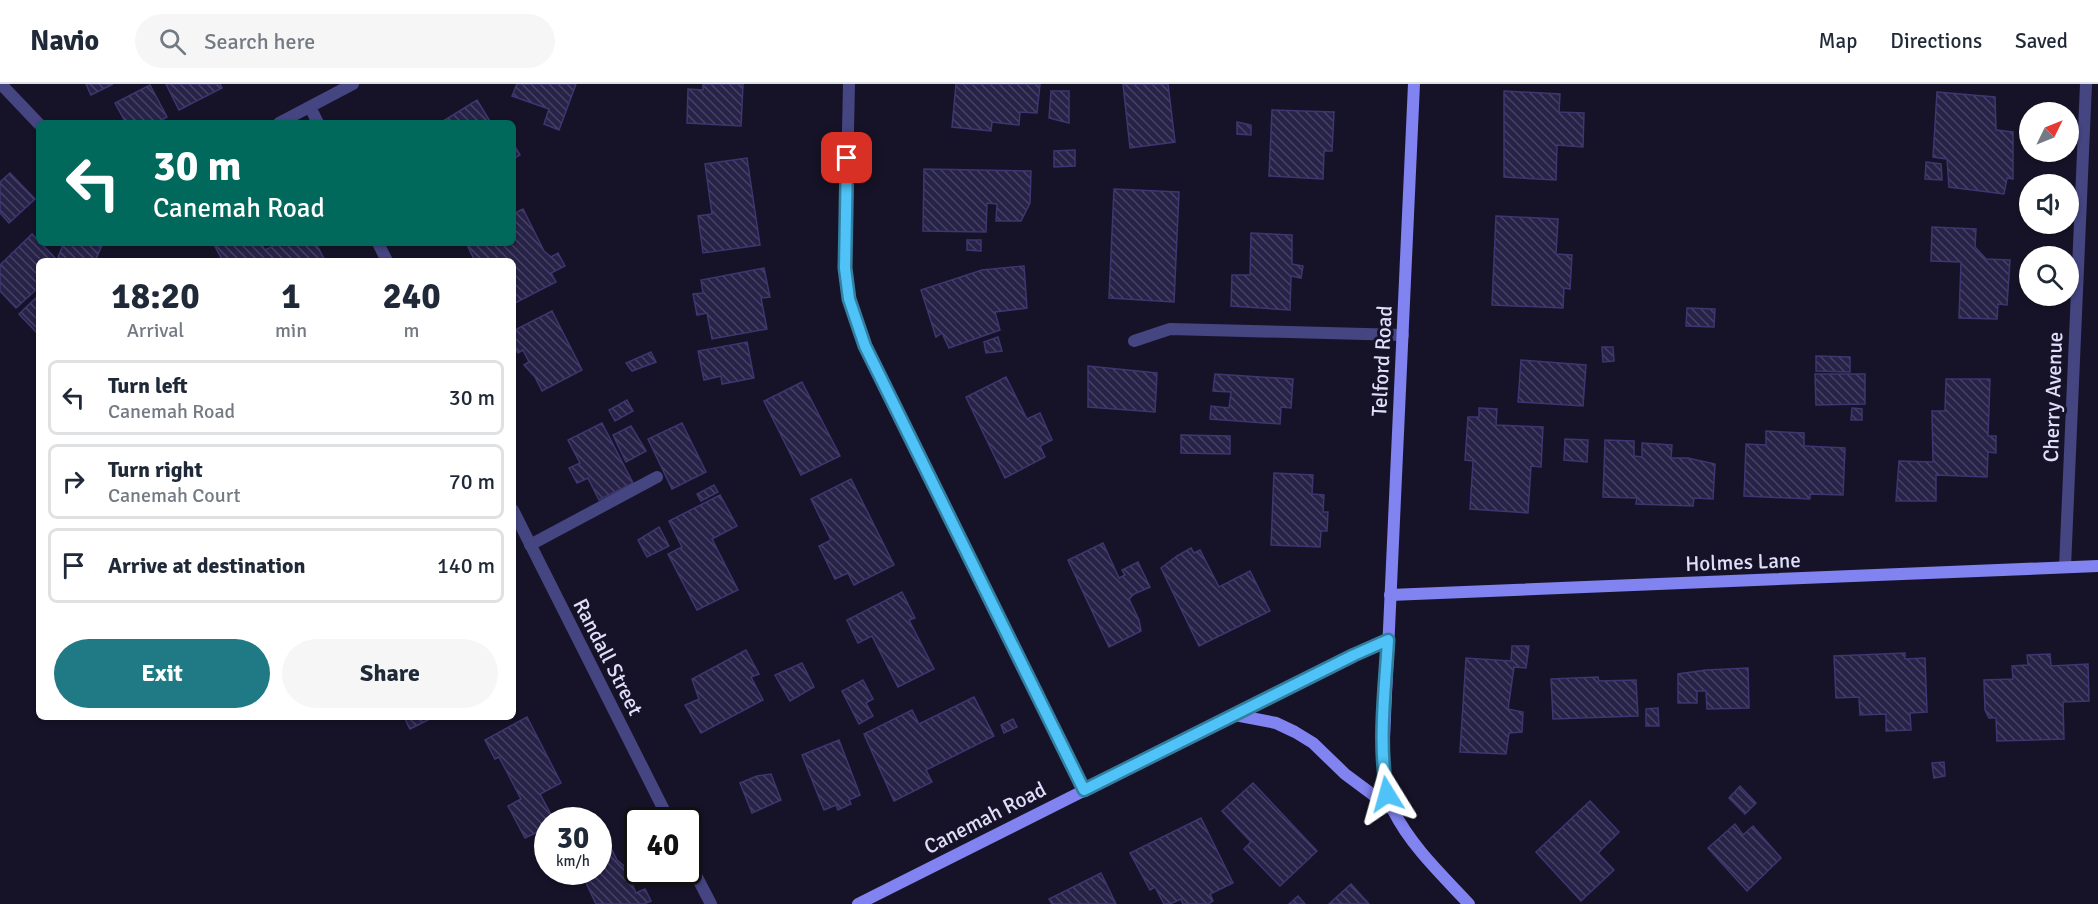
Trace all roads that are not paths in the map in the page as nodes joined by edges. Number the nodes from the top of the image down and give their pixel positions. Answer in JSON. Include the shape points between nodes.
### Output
{"nodes":[{"id":1,"x":1,"y":84,"type":"edge"},
{"id":2,"x":353,"y":84,"type":"edge"},
{"id":3,"x":849,"y":84,"type":"edge"},
{"id":4,"x":1414,"y":84,"type":"edge"},
{"id":5,"x":2086,"y":84,"type":"edge"},
{"id":6,"x":310,"y":107,"type":"junction"},
{"id":7,"x":36,"y":120,"type":"edge"},
{"id":8,"x":285,"y":120,"type":"edge"},
{"id":9,"x":316,"y":120,"type":"edge"},
{"id":10,"x":1403,"y":335,"type":"junction"},
{"id":11,"x":1134,"y":340,"type":"dead end"},
{"id":12,"x":657,"y":477,"type":"dead end"},
{"id":13,"x":516,"y":516,"type":"edge"},
{"id":14,"x":530,"y":545,"type":"junction"},
{"id":15,"x":2098,"y":566,"type":"edge"},
{"id":16,"x":2066,"y":567,"type":"junction"},
{"id":17,"x":1390,"y":596,"type":"junction"},
{"id":18,"x":1388,"y":640,"type":"junction"},
{"id":19,"x":1234,"y":715,"type":"junction"},
{"id":20,"x":1084,"y":790,"type":"junction"},
{"id":21,"x":662,"y":807,"type":"edge"},
{"id":22,"x":1393,"y":809,"type":"junction"},
{"id":23,"x":701,"y":885,"type":"edge"},
{"id":24,"x":711,"y":904,"type":"edge"},
{"id":25,"x":858,"y":904,"type":"edge"},
{"id":26,"x":1469,"y":904,"type":"edge"}],
"edges":[{"from":1,"to":7,"type":"street"},
{"from":2,"to":6,"type":"street"},
{"from":3,"to":20,"type":"street","via":[[845,268],[852,308],[865,346]]},
{"from":4,"to":10,"type":"street","name":"Telford Road"},
{"from":5,"to":16,"type":"street","name":"Cherry Avenue"},
{"from":6,"to":8,"type":"street"},
{"from":6,"to":9,"type":"street"},
{"from":10,"to":11,"type":"street","via":[[1170,329]]},
{"from":10,"to":17,"type":"street","name":"Telford Road"},
{"from":12,"to":14,"type":"street"},
{"from":13,"to":14,"type":"street","name":"Randall Street"},
{"from":14,"to":21,"type":"street","name":"Randall Street"},
{"from":15,"to":16,"type":"street","name":"Holmes Lane"},
{"from":16,"to":17,"type":"street","name":"Holmes Lane"},
{"from":17,"to":18,"type":"street","name":"Telford Road"},
{"from":18,"to":19,"type":"street","name":"Canemah Road"},
{"from":18,"to":22,"type":"street","name":"Telford Road","via":[[1383,760]]},
{"from":19,"to":20,"type":"street","name":"Canemah Road"},
{"from":19,"to":22,"type":"street","via":[[1276,723],[1314,743],[1344,774]]},
{"from":20,"to":25,"type":"street","name":"Canemah Road"},
{"from":22,"to":26,"type":"street","via":[[1422,853]]},
{"from":23,"to":24,"type":"street"}]}
